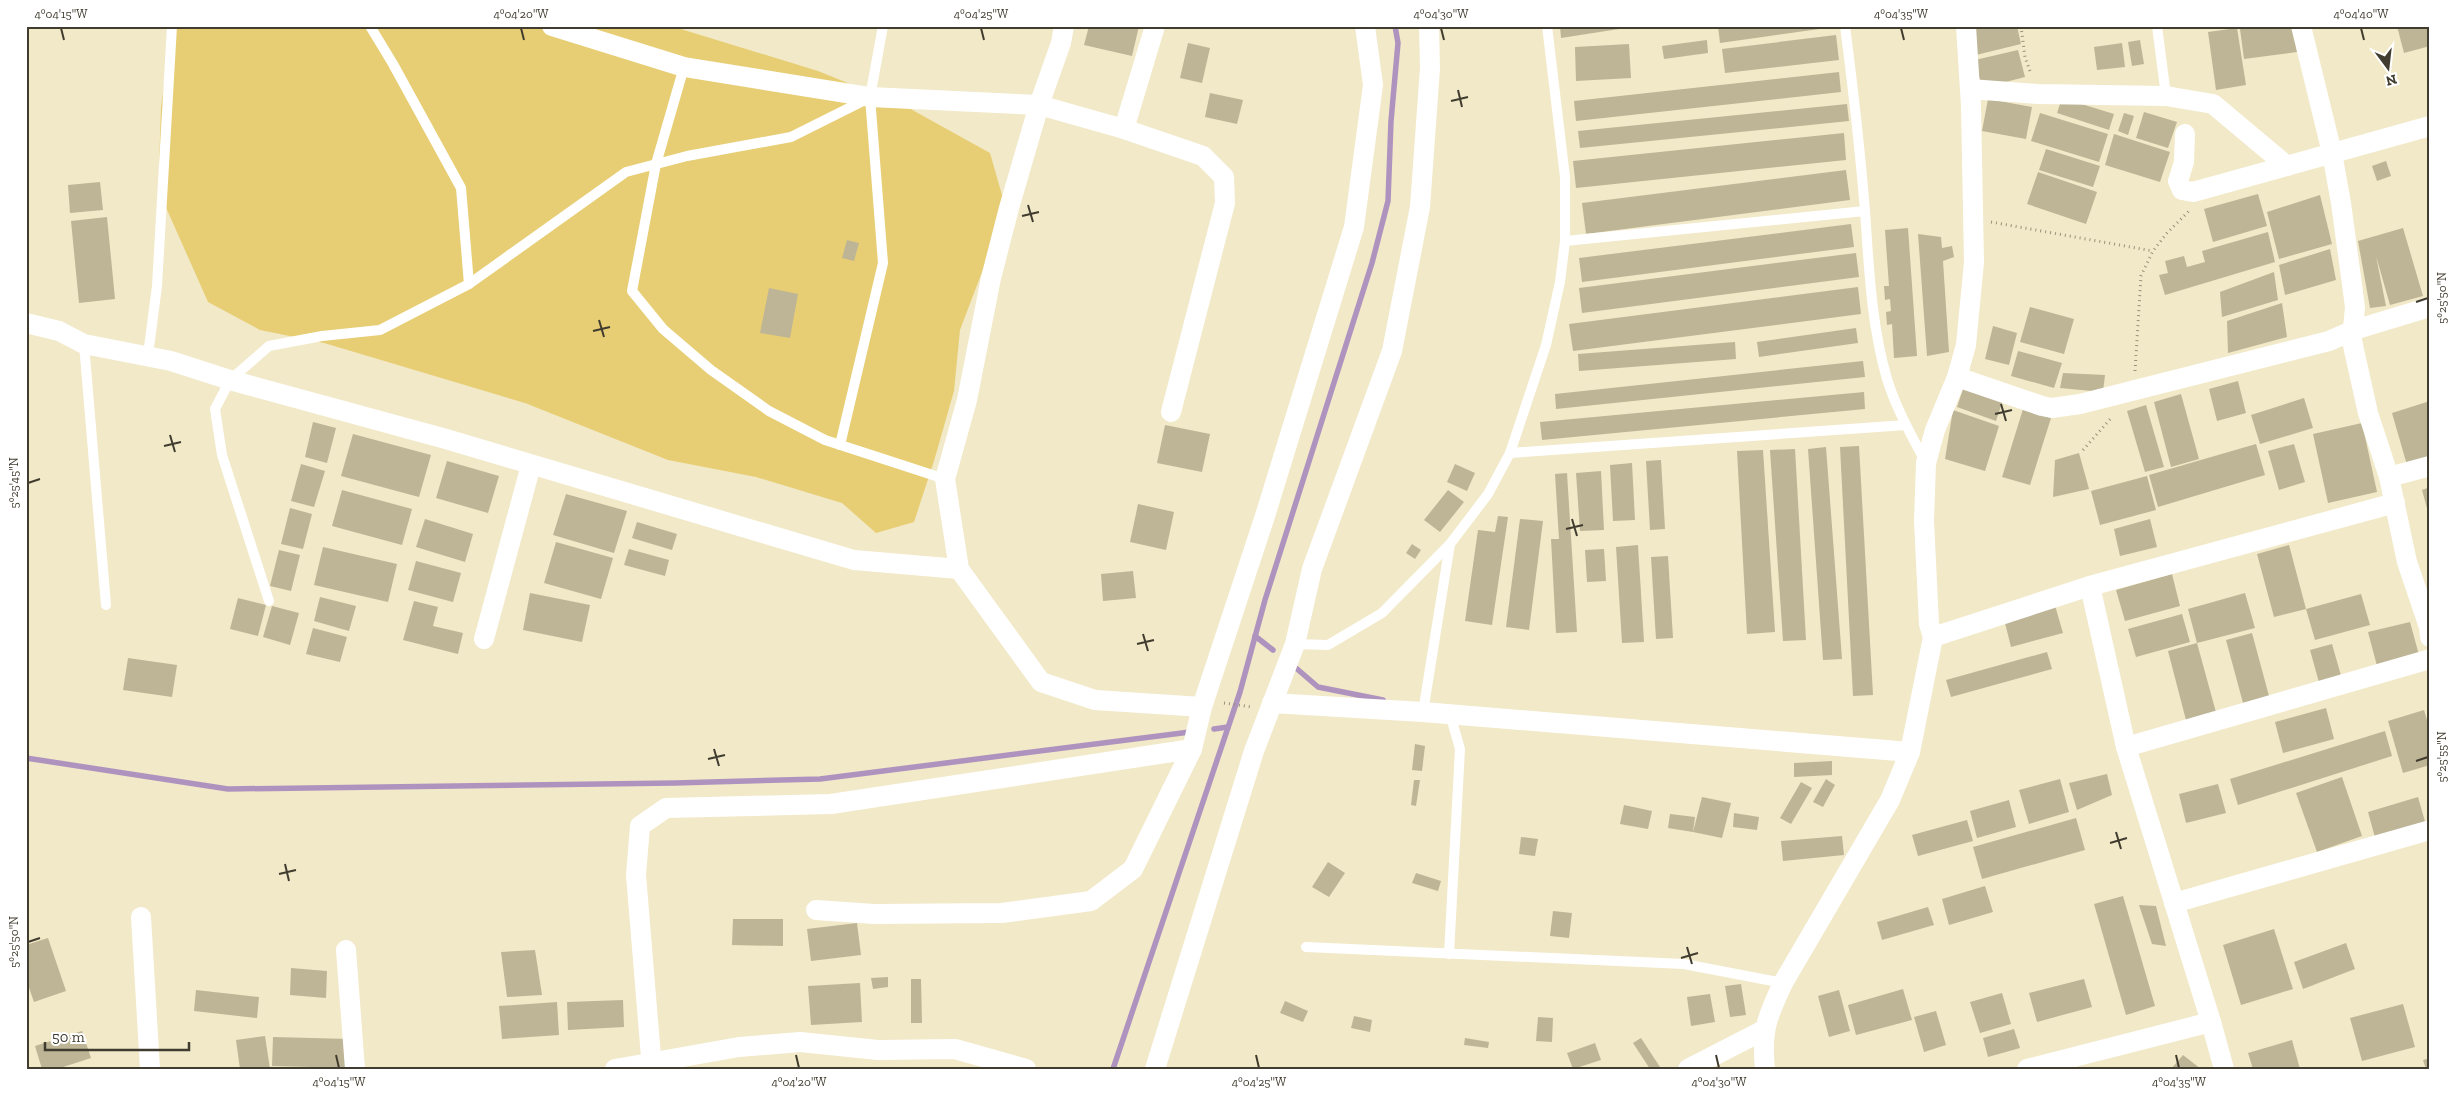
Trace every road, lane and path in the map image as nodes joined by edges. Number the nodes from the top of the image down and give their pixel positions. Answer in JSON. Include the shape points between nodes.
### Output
{"nodes":[{"id":1,"x":172,"y":26,"type":"edge"},
{"id":2,"x":370,"y":26,"type":"edge"},
{"id":3,"x":552,"y":26,"type":"edge"},
{"id":4,"x":883,"y":26,"type":"edge"},
{"id":5,"x":1064,"y":26,"type":"edge"},
{"id":6,"x":1155,"y":26,"type":"edge"},
{"id":7,"x":1365,"y":26,"type":"edge"},
{"id":8,"x":1429,"y":26,"type":"edge"},
{"id":9,"x":1548,"y":26,"type":"edge"},
{"id":10,"x":1845,"y":26,"type":"edge"},
{"id":11,"x":1966,"y":26,"type":"edge"},
{"id":12,"x":2021,"y":26,"type":"edge"},
{"id":13,"x":2157,"y":26,"type":"edge"},
{"id":14,"x":2301,"y":26,"type":"edge"},
{"id":15,"x":684,"y":67,"type":"junction"},
{"id":16,"x":1970,"y":89,"type":"junction"},
{"id":17,"x":2038,"y":94,"type":"junction"},
{"id":18,"x":2166,"y":96,"type":"junction"},
{"id":19,"x":870,"y":97,"type":"junction"},
{"id":20,"x":1039,"y":105,"type":"junction"},
{"id":21,"x":2430,"y":126,"type":"edge"},
{"id":22,"x":1124,"y":129,"type":"junction"},
{"id":23,"x":2185,"y":134,"type":"dead end"},
{"id":24,"x":2332,"y":153,"type":"junction"},
{"id":25,"x":656,"y":164,"type":"junction"},
{"id":26,"x":2286,"y":166,"type":"junction"},
{"id":27,"x":2212,"y":189,"type":"junction"},
{"id":28,"x":1865,"y":211,"type":"junction"},
{"id":29,"x":1972,"y":217,"type":"junction"},
{"id":30,"x":1565,"y":241,"type":"junction"},
{"id":31,"x":2153,"y":251,"type":"junction"},
{"id":32,"x":469,"y":284,"type":"junction"},
{"id":33,"x":2430,"y":307,"type":"edge"},
{"id":34,"x":26,"y":323,"type":"edge"},
{"id":35,"x":2354,"y":330,"type":"junction"},
{"id":36,"x":84,"y":344,"type":"junction"},
{"id":37,"x":148,"y":355,"type":"junction"},
{"id":38,"x":1957,"y":377,"type":"junction"},
{"id":39,"x":230,"y":380,"type":"junction"},
{"id":40,"x":2133,"y":392,"type":"junction"},
{"id":41,"x":1170,"y":412,"type":"dead end"},
{"id":42,"x":1906,"y":425,"type":"junction"},
{"id":43,"x":840,"y":445,"type":"junction"},
{"id":44,"x":2083,"y":450,"type":"dead end"},
{"id":45,"x":1510,"y":453,"type":"junction"},
{"id":46,"x":1926,"y":463,"type":"junction"},
{"id":47,"x":531,"y":466,"type":"junction"},
{"id":48,"x":2430,"y":466,"type":"edge"},
{"id":49,"x":2390,"y":478,"type":"junction"},
{"id":50,"x":945,"y":479,"type":"junction"},
{"id":51,"x":2395,"y":503,"type":"junction"},
{"id":52,"x":1450,"y":544,"type":"junction"},
{"id":53,"x":959,"y":569,"type":"junction"},
{"id":54,"x":2090,"y":586,"type":"junction"},
{"id":55,"x":269,"y":601,"type":"dead end"},
{"id":56,"x":106,"y":605,"type":"dead end"},
{"id":57,"x":2430,"y":627,"type":"edge"},
{"id":58,"x":1933,"y":636,"type":"junction"},
{"id":59,"x":2430,"y":637,"type":"edge"},
{"id":60,"x":484,"y":638,"type":"dead end"},
{"id":61,"x":1295,"y":644,"type":"junction"},
{"id":62,"x":2430,"y":659,"type":"edge"},
{"id":63,"x":1212,"y":705,"type":"junction"},
{"id":64,"x":1264,"y":705,"type":"junction"},
{"id":65,"x":1423,"y":712,"type":"junction"},
{"id":66,"x":1450,"y":714,"type":"junction"},
{"id":67,"x":2126,"y":747,"type":"junction"},
{"id":68,"x":1192,"y":749,"type":"junction"},
{"id":69,"x":1910,"y":752,"type":"junction"},
{"id":70,"x":2430,"y":830,"type":"edge"},
{"id":71,"x":2174,"y":903,"type":"junction"},
{"id":72,"x":816,"y":910,"type":"dead end"},
{"id":73,"x":140,"y":918,"type":"dead end"},
{"id":74,"x":1306,"y":947,"type":"dead end"},
{"id":75,"x":346,"y":950,"type":"dead end"},
{"id":76,"x":1449,"y":954,"type":"junction"},
{"id":77,"x":1783,"y":983,"type":"junction"},
{"id":78,"x":2212,"y":1022,"type":"junction"},
{"id":79,"x":1764,"y":1030,"type":"junction"},
{"id":80,"x":651,"y":1065,"type":"edge"},
{"id":81,"x":150,"y":1069,"type":"edge"},
{"id":82,"x":354,"y":1069,"type":"edge"},
{"id":83,"x":616,"y":1069,"type":"edge"},
{"id":84,"x":1026,"y":1069,"type":"edge"},
{"id":85,"x":1155,"y":1069,"type":"edge"},
{"id":86,"x":1688,"y":1069,"type":"edge"},
{"id":87,"x":1765,"y":1069,"type":"edge"},
{"id":88,"x":2027,"y":1069,"type":"edge"},
{"id":89,"x":2224,"y":1069,"type":"edge"}],
"edges":[{"from":1,"to":37,"type":"lane","via":[[157,286]]},
{"from":2,"to":32,"type":"lane","via":[[461,188]]},
{"from":3,"to":15,"type":"street"},
{"from":4,"to":19,"type":"lane"},
{"from":5,"to":20,"type":"street"},
{"from":6,"to":22,"type":"street"},
{"from":7,"to":63,"type":"street","via":[[1373,85],[1354,227],[1265,516]]},
{"from":8,"to":61,"type":"street","via":[[1430,68],[1420,207],[1392,351],[1312,569]]},
{"from":9,"to":30,"type":"lane","via":[[1565,176]]},
{"from":10,"to":28,"type":"lane"},
{"from":11,"to":16,"type":"street"},
{"from":12,"to":17,"type":"path","via":[[2025,57]]},
{"from":13,"to":18,"type":"lane"},
{"from":14,"to":24,"type":"street"},
{"from":15,"to":19,"type":"street"},
{"from":15,"to":25,"type":"lane"},
{"from":16,"to":17,"type":"street"},
{"from":16,"to":29,"type":"street"},
{"from":17,"to":18,"type":"street"},
{"from":18,"to":26,"type":"street","via":[[2213,104]]},
{"from":19,"to":20,"type":"street"},
{"from":19,"to":25,"type":"lane","via":[[790,137]]},
{"from":19,"to":43,"type":"lane","via":[[883,263]]},
{"from":20,"to":22,"type":"street"},
{"from":20,"to":50,"type":"street","via":[[991,278],[967,400]]},
{"from":21,"to":24,"type":"street"},
{"from":22,"to":41,"type":"street","via":[[1203,156],[1224,177],[1225,203]]},
{"from":23,"to":27,"type":"street","via":[[2186,145],[2178,181],[2180,187],[2186,192]]},
{"from":24,"to":26,"type":"street"},
{"from":24,"to":35,"type":"street","via":[[2349,256],[2355,307]]},
{"from":25,"to":32,"type":"lane","via":[[626,172]]},
{"from":25,"to":43,"type":"lane","via":[[632,291],[664,329],[711,370],[769,411]]},
{"from":26,"to":27,"type":"street"},
{"from":27,"to":31,"type":"path"},
{"from":28,"to":30,"type":"lane"},
{"from":28,"to":42,"type":"lane","via":[[1876,332],[1888,380]]},
{"from":29,"to":31,"type":"path"},
{"from":29,"to":38,"type":"street","via":[[1974,262],[1971,306],[1966,345]]},
{"from":30,"to":45,"type":"lane","via":[[1546,345]]},
{"from":31,"to":40,"type":"path","via":[[2141,276]]},
{"from":32,"to":39,"type":"lane","via":[[380,330],[269,346]]},
{"from":33,"to":35,"type":"street"},
{"from":34,"to":36,"type":"street","via":[[59,331]]},
{"from":35,"to":40,"type":"street","via":[[2329,341]]},
{"from":35,"to":49,"type":"street","via":[[2354,350],[2368,413]]},
{"from":36,"to":37,"type":"street"},
{"from":36,"to":56,"type":"lane"},
{"from":37,"to":39,"type":"street"},
{"from":38,"to":40,"type":"street","via":[[2052,408]]},
{"from":38,"to":46,"type":"street","via":[[1935,430]]},
{"from":39,"to":47,"type":"street","via":[[446,438]]},
{"from":39,"to":55,"type":"lane","via":[[215,410],[222,456]]},
{"from":40,"to":44,"type":"path"},
{"from":42,"to":45,"type":"lane"},
{"from":42,"to":46,"type":"lane"},
{"from":43,"to":50,"type":"lane"},
{"from":45,"to":52,"type":"lane","via":[[1488,494]]},
{"from":46,"to":58,"type":"street","via":[[1924,521],[1929,624]]},
{"from":47,"to":53,"type":"street","via":[[854,560]]},
{"from":47,"to":60,"type":"street"},
{"from":48,"to":49,"type":"street"},
{"from":49,"to":51,"type":"street"},
{"from":50,"to":53,"type":"street"},
{"from":51,"to":54,"type":"street"},
{"from":51,"to":57,"type":"street","via":[[2407,562]]},
{"from":52,"to":61,"type":"lane","via":[[1382,613],[1328,646]]},
{"from":52,"to":65,"type":"lane"},
{"from":53,"to":63,"type":"street","via":[[1041,682],[1095,700]]},
{"from":54,"to":58,"type":"street"},
{"from":54,"to":67,"type":"street"},
{"from":57,"to":59,"type":"street"},
{"from":58,"to":69,"type":"street"},
{"from":61,"to":64,"type":"street"},
{"from":62,"to":67,"type":"street"},
{"from":63,"to":64,"type":"path"},
{"from":63,"to":68,"type":"street"},
{"from":64,"to":65,"type":"street"},
{"from":64,"to":85,"type":"street","via":[[1251,760]]},
{"from":65,"to":66,"type":"street"},
{"from":66,"to":69,"type":"street"},
{"from":66,"to":76,"type":"lane","via":[[1460,750]]},
{"from":67,"to":71,"type":"street"},
{"from":68,"to":72,"type":"street","via":[[1133,869],[1091,901],[1002,913],[874,914]]},
{"from":68,"to":80,"type":"street","via":[[831,804],[666,808],[640,826],[636,875]]},
{"from":69,"to":77,"type":"street","via":[[1890,800]]},
{"from":70,"to":71,"type":"street"},
{"from":71,"to":78,"type":"street"},
{"from":73,"to":81,"type":"street"},
{"from":74,"to":76,"type":"lane"},
{"from":75,"to":82,"type":"street"},
{"from":76,"to":77,"type":"lane","via":[[1684,964]]},
{"from":77,"to":79,"type":"street"},
{"from":78,"to":88,"type":"street"},
{"from":78,"to":89,"type":"street"},
{"from":79,"to":86,"type":"street"},
{"from":79,"to":87,"type":"street"},
{"from":80,"to":83,"type":"street"},
{"from":80,"to":84,"type":"street","via":[[739,1047],[800,1042],[878,1050],[955,1049]]}]}
